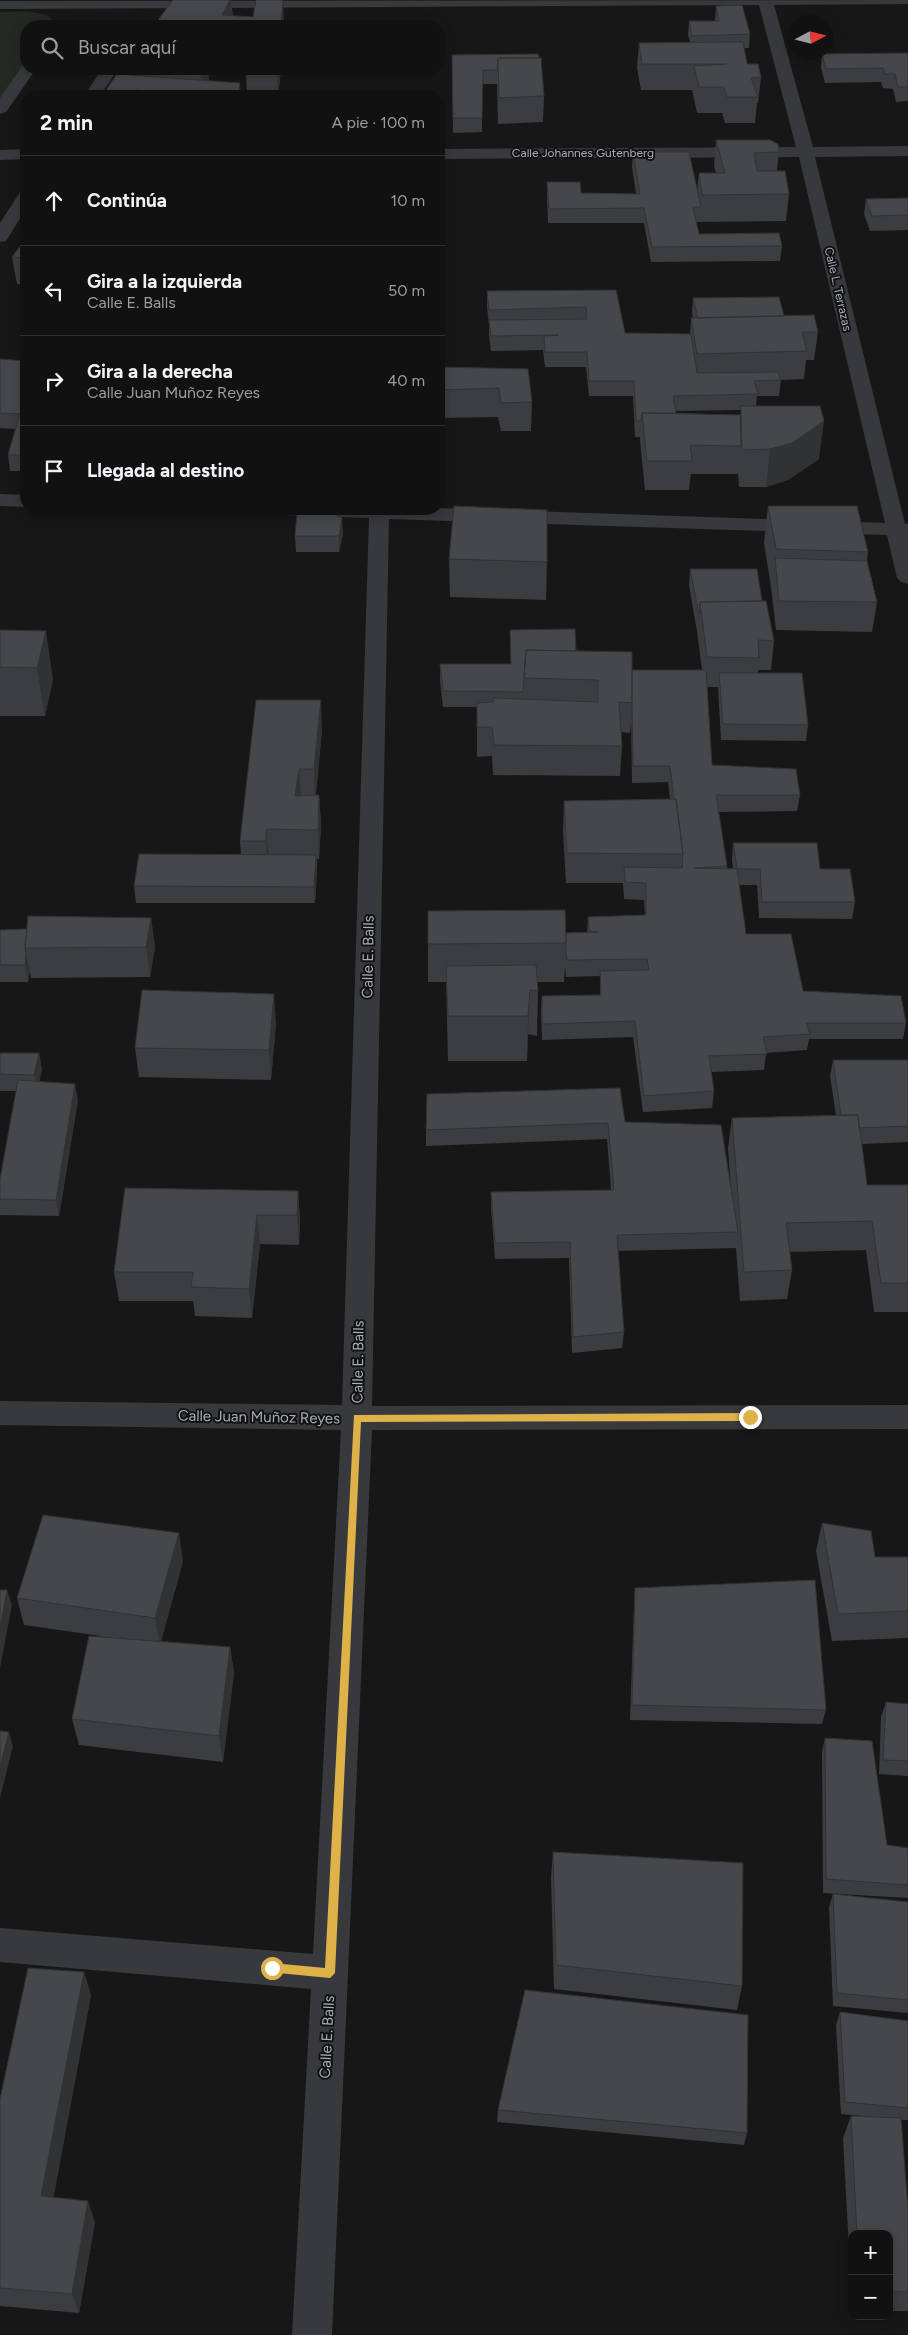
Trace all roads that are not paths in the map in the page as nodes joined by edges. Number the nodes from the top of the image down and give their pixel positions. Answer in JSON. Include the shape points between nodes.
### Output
{"nodes":[{"id":1,"x":908,"y":0,"type":"edge"},
{"id":2,"x":765,"y":1,"type":"edge"},
{"id":3,"x":72,"y":2,"type":"edge"},
{"id":4,"x":0,"y":5,"type":"edge"},
{"id":5,"x":152,"y":5,"type":"junction"},
{"id":6,"x":62,"y":19,"type":"dead end"},
{"id":7,"x":143,"y":19,"type":"dead end"},
{"id":8,"x":24,"y":75,"type":"edge"},
{"id":9,"x":106,"y":75,"type":"edge"},
{"id":10,"x":96,"y":90,"type":"edge"},
{"id":11,"x":0,"y":109,"type":"edge"},
{"id":12,"x":908,"y":151,"type":"edge"},
{"id":13,"x":806,"y":152,"type":"junction"},
{"id":14,"x":20,"y":154,"type":"edge"},
{"id":15,"x":445,"y":154,"type":"edge"},
{"id":16,"x":0,"y":155,"type":"edge"},
{"id":17,"x":20,"y":205,"type":"edge"},
{"id":18,"x":0,"y":237,"type":"edge"},
{"id":19,"x":0,"y":500,"type":"edge"},
{"id":20,"x":20,"y":501,"type":"edge"},
{"id":21,"x":445,"y":513,"type":"edge"},
{"id":22,"x":379,"y":515,"type":"edge"},
{"id":23,"x":902,"y":530,"type":"edge"},
{"id":24,"x":908,"y":578,"type":"edge"},
{"id":25,"x":0,"y":1413,"type":"edge"},
{"id":26,"x":908,"y":1417,"type":"edge"},
{"id":27,"x":357,"y":1418,"type":"junction"},
{"id":28,"x":0,"y":1945,"type":"edge"},
{"id":29,"x":330,"y":1973,"type":"junction"},
{"id":30,"x":312,"y":2335,"type":"edge"}],
"edges":[{"from":1,"to":2,"type":"street"},
{"from":2,"to":5,"type":"street"},
{"from":2,"to":13,"type":"street","name":"Calle L. Terrazas"},
{"from":3,"to":4,"type":"street"},
{"from":3,"to":5,"type":"street"},
{"from":3,"to":6,"type":"street"},
{"from":5,"to":7,"type":"street"},
{"from":8,"to":11,"type":"street"},
{"from":9,"to":10,"type":"street"},
{"from":12,"to":13,"type":"street","name":"Calle Johannes Gutenberg"},
{"from":13,"to":15,"type":"street","name":"Calle Johannes Gutenberg"},
{"from":13,"to":23,"type":"street","name":"Calle L. Terrazas"},
{"from":14,"to":16,"type":"street"},
{"from":17,"to":18,"type":"street"},
{"from":19,"to":20,"type":"street"},
{"from":21,"to":23,"type":"street"},
{"from":22,"to":27,"type":"street","name":"Calle E. Balls"},
{"from":23,"to":24,"type":"street","name":"Calle L. Terrazas"},
{"from":25,"to":27,"type":"street","name":"Calle Juan Muñoz Reyes"},
{"from":26,"to":27,"type":"street","name":"Calle Juan Muñoz Reyes"},
{"from":27,"to":29,"type":"street","name":"Calle E. Balls"},
{"from":28,"to":29,"type":"street"},
{"from":29,"to":30,"type":"street","name":"Calle E. Balls"}]}
